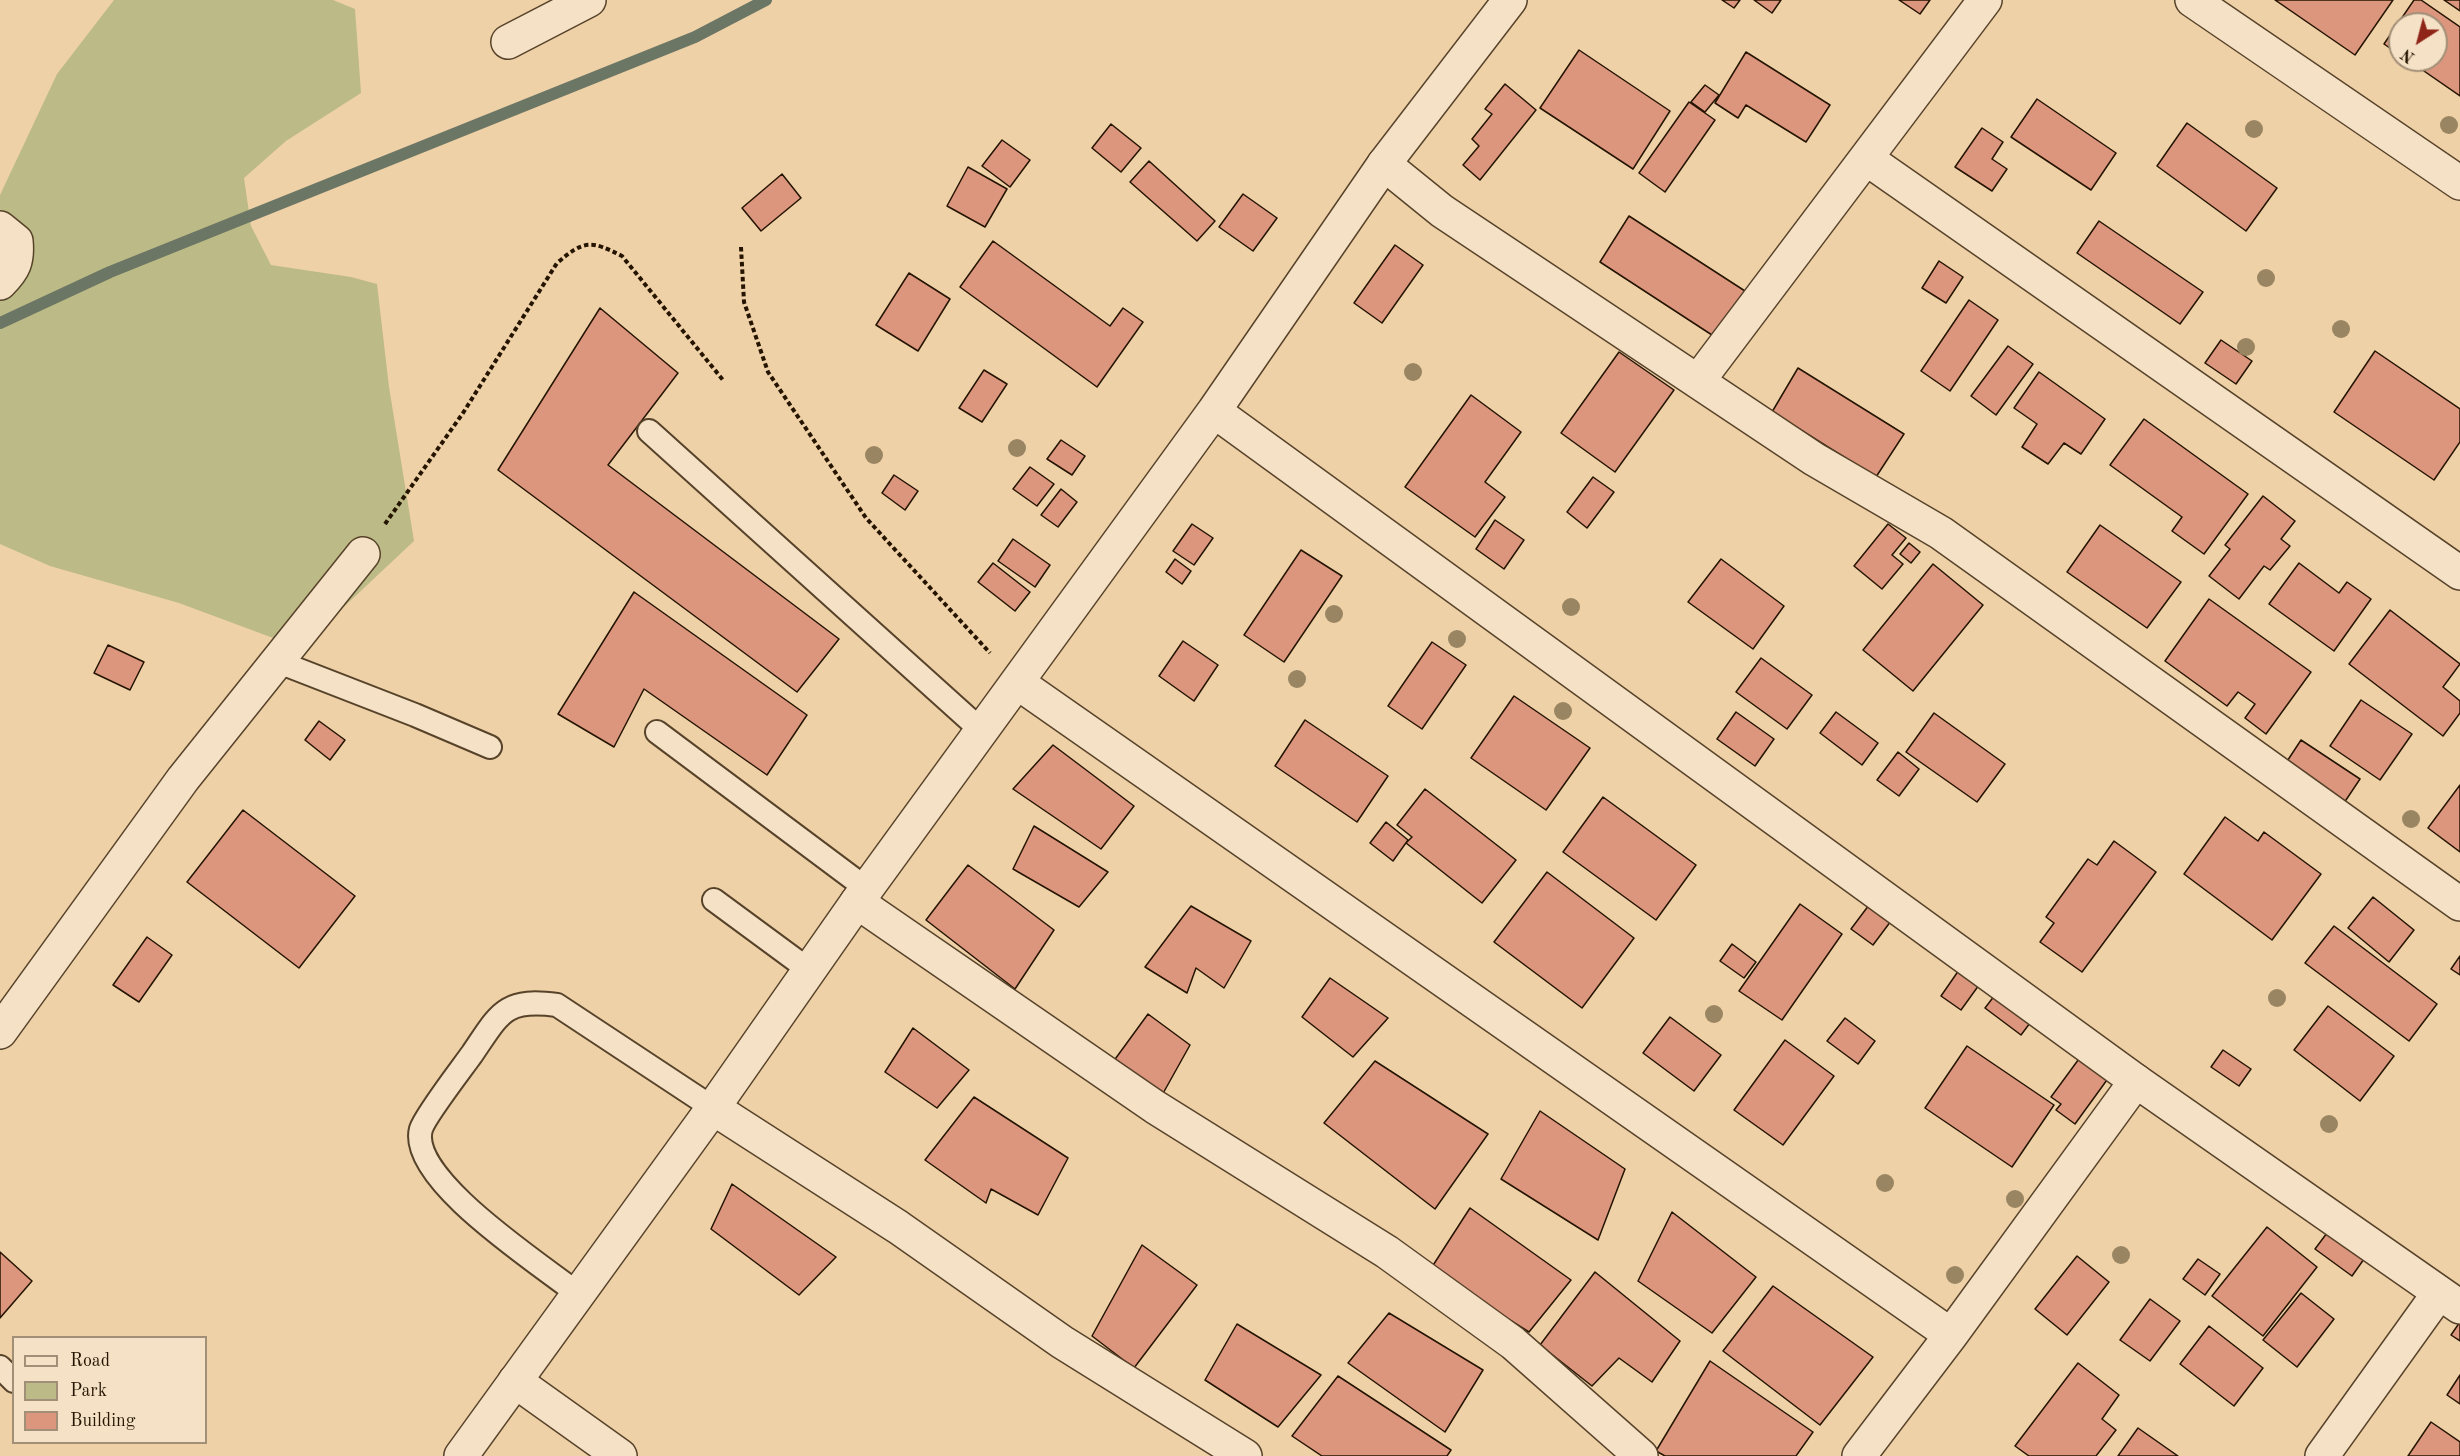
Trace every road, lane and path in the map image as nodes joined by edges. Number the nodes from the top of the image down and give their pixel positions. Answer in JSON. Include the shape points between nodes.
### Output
{"nodes":[{"id":1,"x":588,"y":0,"type":"edge"},
{"id":2,"x":1510,"y":0,"type":"edge"},
{"id":3,"x":1985,"y":0,"type":"edge"},
{"id":4,"x":2192,"y":0,"type":"edge"},
{"id":5,"x":508,"y":42,"type":"dead end"},
{"id":6,"x":1867,"y":159,"type":"junction"},
{"id":7,"x":1384,"y":164,"type":"junction"},
{"id":8,"x":2460,"y":183,"type":"edge"},
{"id":9,"x":0,"y":228,"type":"edge"},
{"id":10,"x":741,"y":247,"type":"dead end"},
{"id":11,"x":0,"y":283,"type":"edge"},
{"id":12,"x":723,"y":380,"type":"dead end"},
{"id":13,"x":1698,"y":381,"type":"junction"},
{"id":14,"x":1214,"y":411,"type":"junction"},
{"id":15,"x":649,"y":431,"type":"dead end"},
{"id":16,"x":363,"y":554,"type":"joint"},
{"id":17,"x":2460,"y":573,"type":"edge"},
{"id":18,"x":276,"y":662,"type":"junction"},
{"id":19,"x":1018,"y":683,"type":"junction"},
{"id":20,"x":982,"y":731,"type":"junction"},
{"id":21,"x":657,"y":732,"type":"dead end"},
{"id":22,"x":490,"y":747,"type":"dead end"},
{"id":23,"x":862,"y":895,"type":"junction"},
{"id":24,"x":714,"y":900,"type":"dead end"},
{"id":25,"x":2460,"y":904,"type":"edge"},
{"id":26,"x":809,"y":970,"type":"junction"},
{"id":27,"x":0,"y":1032,"type":"edge"},
{"id":28,"x":2136,"y":1081,"type":"junction"},
{"id":29,"x":713,"y":1108,"type":"junction"},
{"id":30,"x":578,"y":1294,"type":"junction"},
{"id":31,"x":2450,"y":1300,"type":"edge"},
{"id":32,"x":1951,"y":1335,"type":"junction"},
{"id":33,"x":0,"y":1367,"type":"edge"},
{"id":34,"x":12,"y":1379,"type":"edge"},
{"id":35,"x":515,"y":1380,"type":"junction"},
{"id":36,"x":461,"y":1456,"type":"edge"},
{"id":37,"x":620,"y":1456,"type":"edge"},
{"id":38,"x":1245,"y":1456,"type":"edge"},
{"id":39,"x":1641,"y":1456,"type":"edge"},
{"id":40,"x":1859,"y":1456,"type":"edge"},
{"id":41,"x":2322,"y":1456,"type":"edge"}],
"edges":[{"from":1,"to":5,"type":"street"},
{"from":2,"to":7,"type":"street"},
{"from":3,"to":6,"type":"street"},
{"from":4,"to":8,"type":"street"},
{"from":6,"to":13,"type":"street"},
{"from":6,"to":17,"type":"street"},
{"from":7,"to":13,"type":"street","via":[[1443,211]]},
{"from":7,"to":14,"type":"street"},
{"from":9,"to":11,"type":"street","via":[[16,241],[18,258]]},
{"from":10,"to":19,"type":"path","via":[[744,302],[768,372],[866,518]]},
{"from":12,"to":16,"type":"path","via":[[622,256],[599,245],[577,246],[557,263],[463,413]]},
{"from":13,"to":25,"type":"street","via":[[1814,459],[1941,533]]},
{"from":14,"to":19,"type":"street"},
{"from":14,"to":28,"type":"street"},
{"from":15,"to":20,"type":"lane"},
{"from":16,"to":18,"type":"street"},
{"from":18,"to":22,"type":"lane"},
{"from":18,"to":27,"type":"street","via":[[183,779]]},
{"from":19,"to":20,"type":"street"},
{"from":19,"to":32,"type":"street"},
{"from":20,"to":23,"type":"street"},
{"from":21,"to":23,"type":"lane"},
{"from":23,"to":26,"type":"street"},
{"from":23,"to":39,"type":"street","via":[[1155,1107],[1387,1252],[1513,1343]]},
{"from":24,"to":26,"type":"lane"},
{"from":26,"to":29,"type":"street"},
{"from":28,"to":31,"type":"street"},
{"from":28,"to":32,"type":"street"},
{"from":29,"to":30,"type":"street"},
{"from":29,"to":30,"type":"lane","via":[[557,1005],[531,1001],[509,1006],[492,1024],[421,1129],[421,1153],[451,1195]]},
{"from":29,"to":38,"type":"street","via":[[898,1227],[1062,1342]]},
{"from":30,"to":35,"type":"street"},
{"from":31,"to":41,"type":"street"},
{"from":32,"to":40,"type":"street"},
{"from":33,"to":34,"type":"lane"},
{"from":35,"to":36,"type":"street"},
{"from":35,"to":37,"type":"street"}]}
